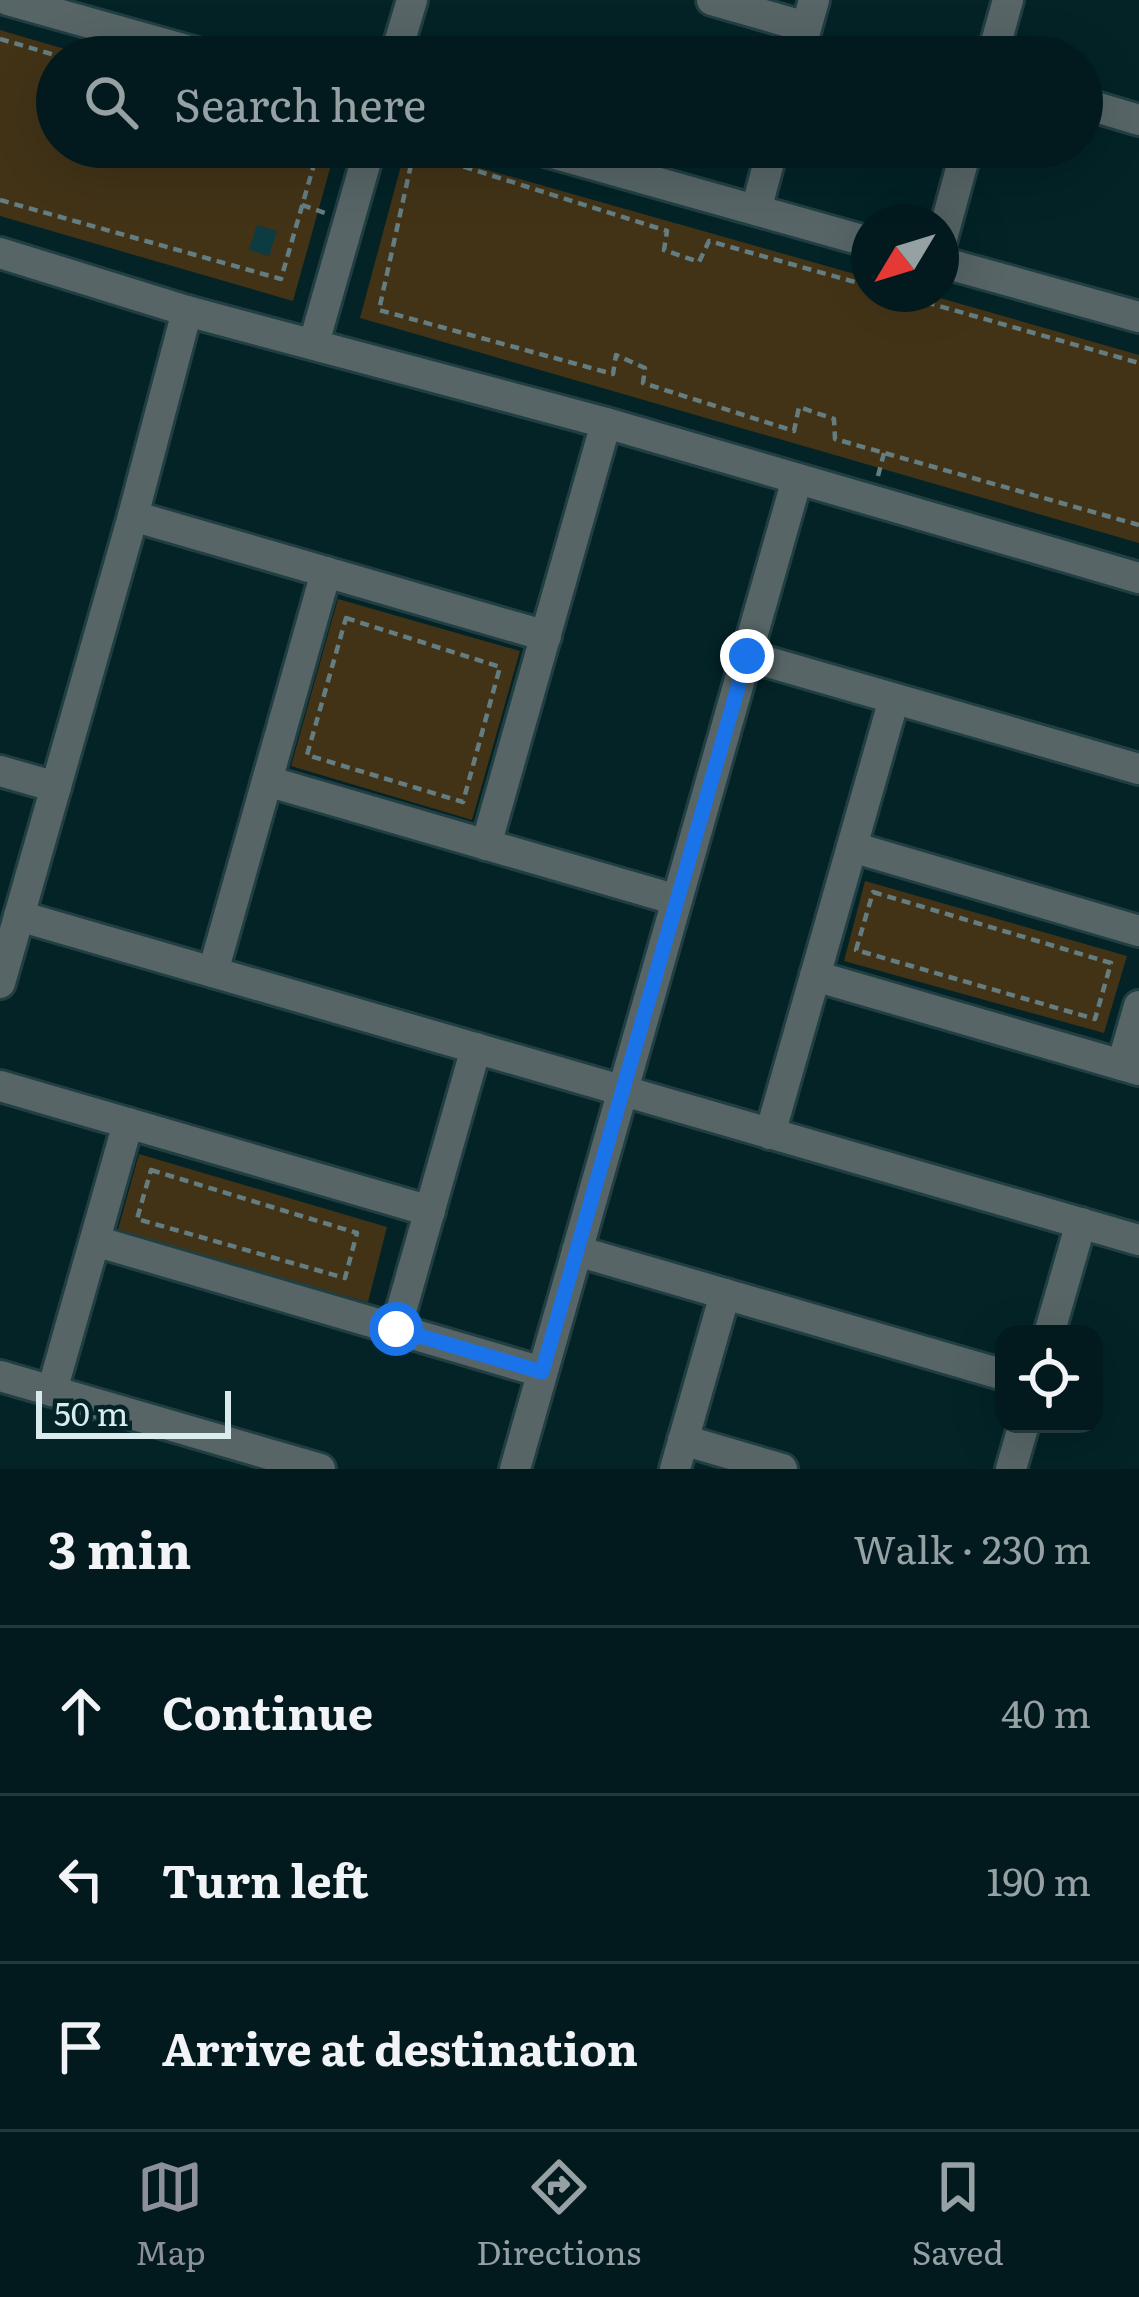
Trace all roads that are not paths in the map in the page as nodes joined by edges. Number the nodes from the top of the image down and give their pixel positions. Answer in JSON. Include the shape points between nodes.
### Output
{"nodes":[{"id":1,"x":8,"y":0,"type":"edge"},
{"id":2,"x":412,"y":0,"type":"edge"},
{"id":3,"x":712,"y":0,"type":"edge"},
{"id":4,"x":1008,"y":0,"type":"edge"},
{"id":5,"x":810,"y":13,"type":"edge"},
{"id":6,"x":136,"y":36,"type":"edge"},
{"id":7,"x":401,"y":36,"type":"edge"},
{"id":8,"x":998,"y":36,"type":"edge"},
{"id":9,"x":1103,"y":109,"type":"edge"},
{"id":10,"x":1139,"y":120,"type":"edge"},
{"id":11,"x":364,"y":168,"type":"edge"},
{"id":12,"x":606,"y":168,"type":"edge"},
{"id":13,"x":767,"y":168,"type":"edge"},
{"id":14,"x":961,"y":168,"type":"edge"},
{"id":15,"x":951,"y":204,"type":"edge"},
{"id":16,"x":756,"y":210,"type":"junction"},
{"id":17,"x":851,"y":237,"type":"edge"},
{"id":18,"x":0,"y":254,"type":"edge"},
{"id":19,"x":959,"y":267,"type":"edge"},
{"id":20,"x":187,"y":311,"type":"junction"},
{"id":21,"x":1139,"y":317,"type":"edge"},
{"id":22,"x":314,"y":343,"type":"junction"},
{"id":23,"x":606,"y":423,"type":"junction"},
{"id":24,"x":797,"y":479,"type":"junction"},
{"id":25,"x":133,"y":516,"type":"junction"},
{"id":26,"x":326,"y":572,"type":"junction"},
{"id":27,"x":1139,"y":578,"type":"edge"},
{"id":28,"x":546,"y":636,"type":"junction"},
{"id":29,"x":747,"y":656,"type":"junction"},
{"id":30,"x":894,"y":699,"type":"junction"},
{"id":31,"x":1139,"y":769,"type":"edge"},
{"id":32,"x":0,"y":771,"type":"edge"},
{"id":33,"x":267,"y":781,"type":"junction"},
{"id":34,"x":56,"y":787,"type":"junction"},
{"id":35,"x":486,"y":844,"type":"junction"},
{"id":36,"x":852,"y":848,"type":"junction"},
{"id":37,"x":677,"y":899,"type":"junction"},
{"id":38,"x":19,"y":916,"type":"junction"},
{"id":39,"x":1139,"y":931,"type":"edge"},
{"id":40,"x":213,"y":972,"type":"junction"},
{"id":41,"x":815,"y":976,"type":"junction"},
{"id":42,"x":0,"y":982,"type":"edge"},
{"id":43,"x":1139,"y":1006,"type":"edge"},
{"id":44,"x":476,"y":1048,"type":"junction"},
{"id":45,"x":1131,"y":1067,"type":"edge"},
{"id":46,"x":0,"y":1086,"type":"edge"},
{"id":47,"x":623,"y":1091,"type":"junction"},
{"id":48,"x":128,"y":1123,"type":"junction"},
{"id":49,"x":770,"y":1134,"type":"junction"},
{"id":50,"x":430,"y":1211,"type":"junction"},
{"id":51,"x":1081,"y":1223,"type":"junction"},
{"id":52,"x":1139,"y":1240,"type":"edge"},
{"id":53,"x":94,"y":1241,"type":"junction"},
{"id":54,"x":577,"y":1252,"type":"junction"},
{"id":55,"x":725,"y":1294,"type":"junction"},
{"id":56,"x":1052,"y":1325,"type":"edge"},
{"id":57,"x":396,"y":1329,"type":"junction"},
{"id":58,"x":542,"y":1372,"type":"junction"},
{"id":59,"x":995,"y":1372,"type":"edge"},
{"id":60,"x":0,"y":1376,"type":"edge"},
{"id":61,"x":52,"y":1391,"type":"junction"},
{"id":62,"x":1021,"y":1433,"type":"edge"},
{"id":63,"x":679,"y":1455,"type":"edge"},
{"id":64,"x":320,"y":1469,"type":"edge"},
{"id":65,"x":515,"y":1469,"type":"edge"},
{"id":66,"x":782,"y":1469,"type":"edge"},
{"id":67,"x":1011,"y":1469,"type":"edge"}],
"edges":[{"from":1,"to":6,"type":"street"},
{"from":2,"to":7,"type":"street"},
{"from":3,"to":5,"type":"street"},
{"from":4,"to":8,"type":"street"},
{"from":9,"to":10,"type":"street"},
{"from":11,"to":22,"type":"street"},
{"from":12,"to":16,"type":"street"},
{"from":13,"to":16,"type":"street"},
{"from":14,"to":15,"type":"street"},
{"from":16,"to":17,"type":"street"},
{"from":18,"to":20,"type":"street"},
{"from":19,"to":21,"type":"street"},
{"from":20,"to":22,"type":"street"},
{"from":20,"to":25,"type":"street"},
{"from":22,"to":23,"type":"street"},
{"from":23,"to":24,"type":"street"},
{"from":23,"to":28,"type":"street"},
{"from":24,"to":27,"type":"street"},
{"from":24,"to":29,"type":"street"},
{"from":25,"to":26,"type":"street"},
{"from":25,"to":34,"type":"street"},
{"from":26,"to":28,"type":"street"},
{"from":26,"to":33,"type":"street"},
{"from":28,"to":35,"type":"street"},
{"from":29,"to":30,"type":"street"},
{"from":29,"to":37,"type":"street"},
{"from":30,"to":31,"type":"street"},
{"from":30,"to":36,"type":"street"},
{"from":32,"to":34,"type":"street"},
{"from":33,"to":35,"type":"street"},
{"from":33,"to":40,"type":"street"},
{"from":34,"to":38,"type":"street"},
{"from":35,"to":37,"type":"street"},
{"from":36,"to":39,"type":"street"},
{"from":36,"to":41,"type":"street"},
{"from":37,"to":47,"type":"street"},
{"from":38,"to":40,"type":"street"},
{"from":38,"to":42,"type":"street"},
{"from":40,"to":44,"type":"street"},
{"from":41,"to":45,"type":"street"},
{"from":41,"to":49,"type":"street"},
{"from":43,"to":45,"type":"street"},
{"from":44,"to":47,"type":"street"},
{"from":44,"to":50,"type":"street"},
{"from":46,"to":48,"type":"street"},
{"from":47,"to":49,"type":"street"},
{"from":47,"to":54,"type":"street"},
{"from":48,"to":50,"type":"street"},
{"from":48,"to":53,"type":"street"},
{"from":49,"to":51,"type":"street"},
{"from":50,"to":57,"type":"street"},
{"from":51,"to":52,"type":"street"},
{"from":51,"to":56,"type":"street"},
{"from":53,"to":57,"type":"street"},
{"from":53,"to":61,"type":"street"},
{"from":54,"to":55,"type":"street"},
{"from":54,"to":58,"type":"street"},
{"from":55,"to":59,"type":"street"},
{"from":55,"to":63,"type":"street"},
{"from":57,"to":58,"type":"street"},
{"from":58,"to":65,"type":"street"},
{"from":60,"to":61,"type":"street"},
{"from":61,"to":64,"type":"street"},
{"from":62,"to":67,"type":"street"},
{"from":63,"to":66,"type":"street"}]}
